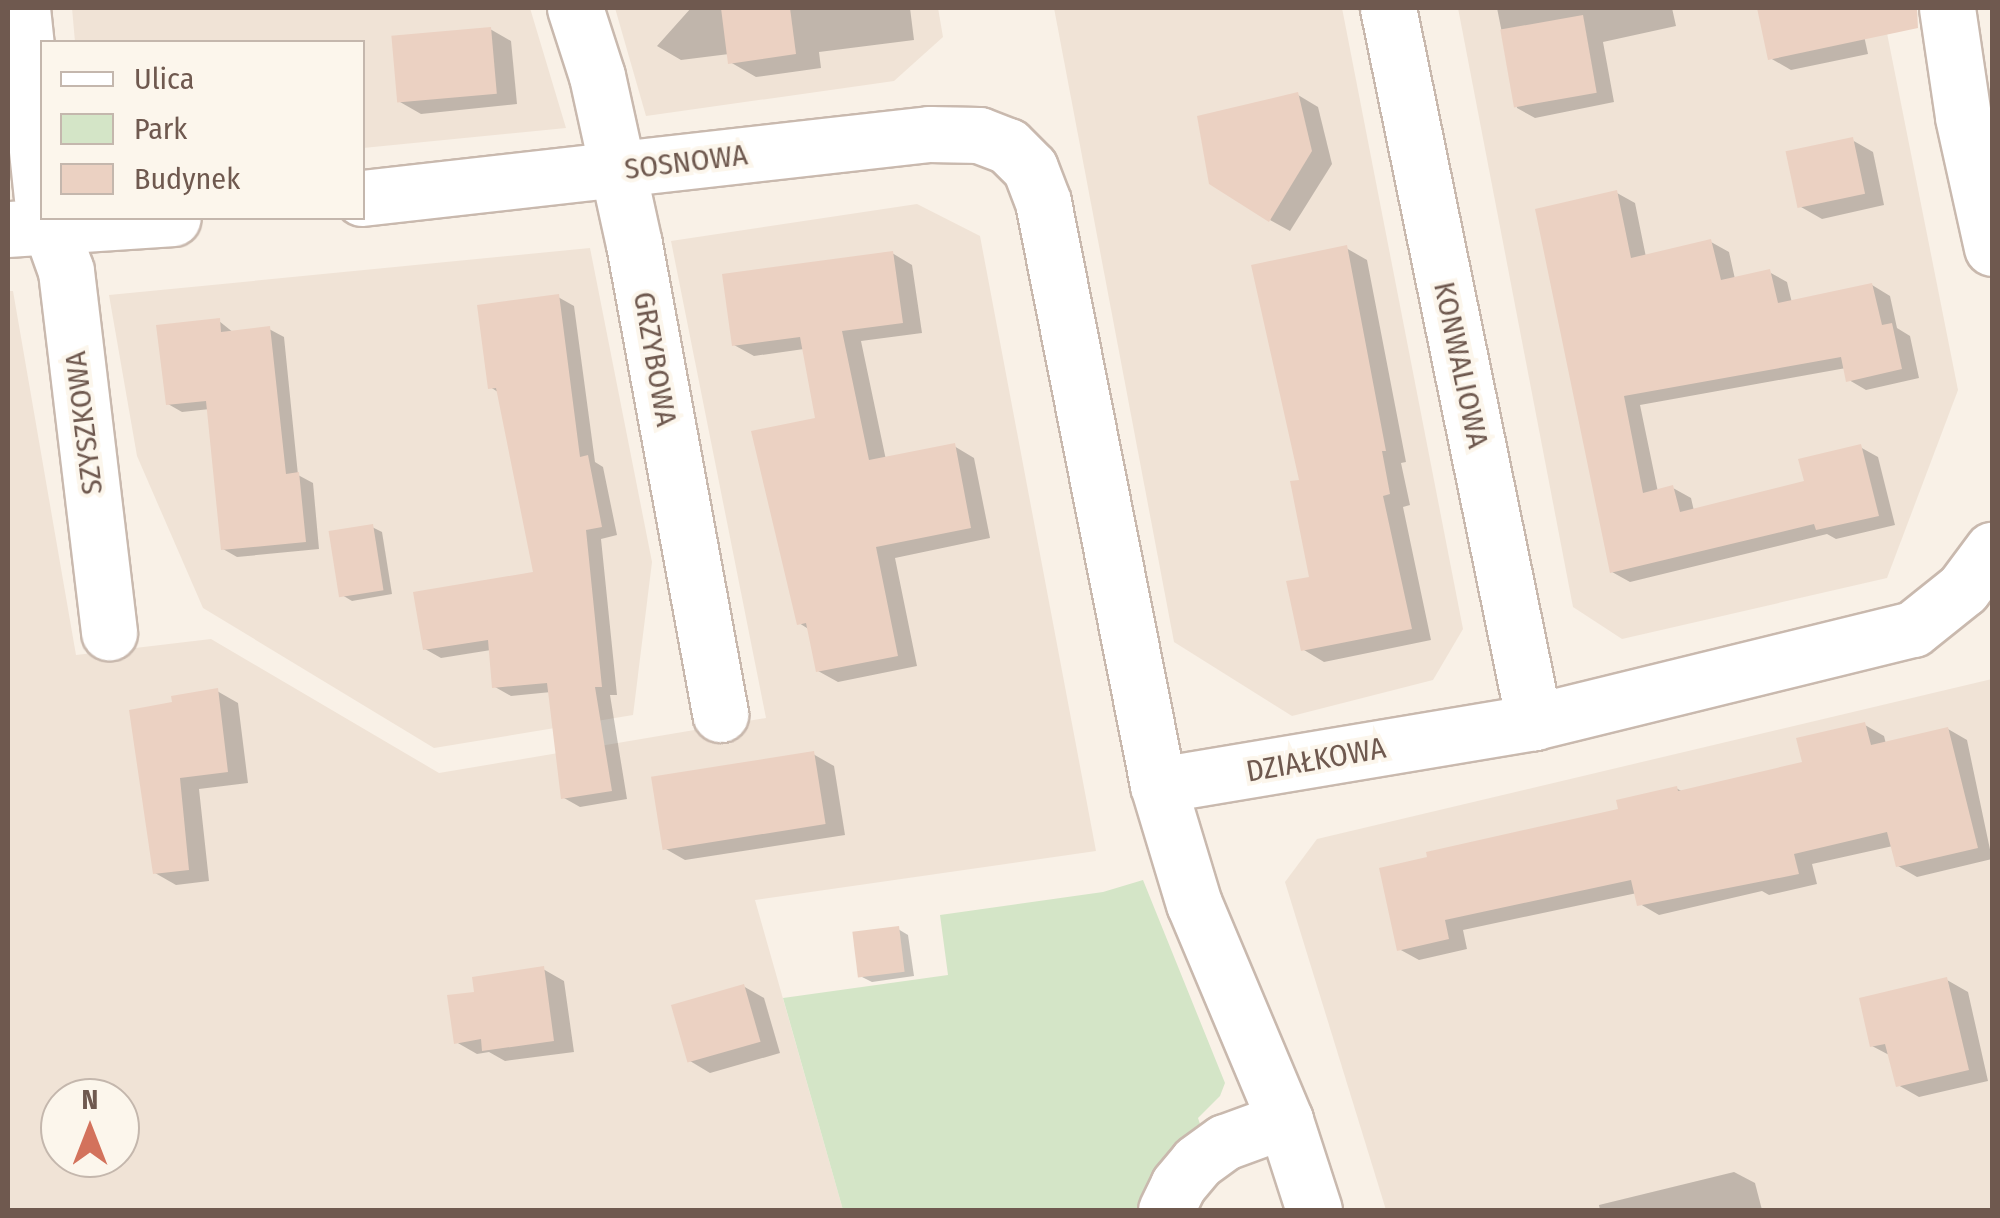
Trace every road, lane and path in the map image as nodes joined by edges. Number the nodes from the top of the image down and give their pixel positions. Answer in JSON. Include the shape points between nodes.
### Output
{"nodes":[{"id":1,"x":22,"y":8,"type":"edge"},
{"id":2,"x":575,"y":8,"type":"edge"},
{"id":3,"x":1388,"y":8,"type":"edge"},
{"id":4,"x":1947,"y":8,"type":"edge"},
{"id":5,"x":1978,"y":113,"type":"edge"},
{"id":6,"x":616,"y":170,"type":"junction"},
{"id":7,"x":365,"y":198,"type":"edge"},
{"id":8,"x":37,"y":218,"type":"edge"},
{"id":9,"x":1992,"y":248,"type":"edge"},
{"id":10,"x":1978,"y":570,"type":"edge"},
{"id":11,"x":109,"y":632,"type":"dead end"},
{"id":12,"x":720,"y":714,"type":"dead end"},
{"id":13,"x":1534,"y":722,"type":"junction"},
{"id":14,"x":1158,"y":785,"type":"junction"},
{"id":15,"x":1285,"y":1120,"type":"junction"},
{"id":16,"x":1166,"y":1210,"type":"edge"},
{"id":17,"x":1314,"y":1210,"type":"edge"}],
"edges":[{"from":1,"to":8,"type":"street","name":"SZYSZKOWA"},
{"from":2,"to":6,"type":"street","name":"GRZYBOWA"},
{"from":3,"to":13,"type":"street","name":"KONWALIOWA"},
{"from":4,"to":5,"type":"street"},
{"from":5,"to":9,"type":"street"},
{"from":6,"to":7,"type":"street","name":"SOSNOWA"},
{"from":6,"to":12,"type":"street","name":"GRZYBOWA"},
{"from":6,"to":14,"type":"street","name":"SOSNOWA","via":[[929,134],[979,134],[1008,146],[1030,168],[1044,202]]},
{"from":8,"to":11,"type":"street","name":"SZYSZKOWA","via":[[66,271]]},
{"from":10,"to":13,"type":"street","name":"DZIAŁKOWA","via":[[1913,628]]},
{"from":13,"to":14,"type":"street","name":"DZIAŁKOWA"},
{"from":14,"to":15,"type":"street","via":[[1194,904]]},
{"from":15,"to":16,"type":"street","via":[[1225,1142],[1197,1162]]},
{"from":15,"to":17,"type":"street"}]}
